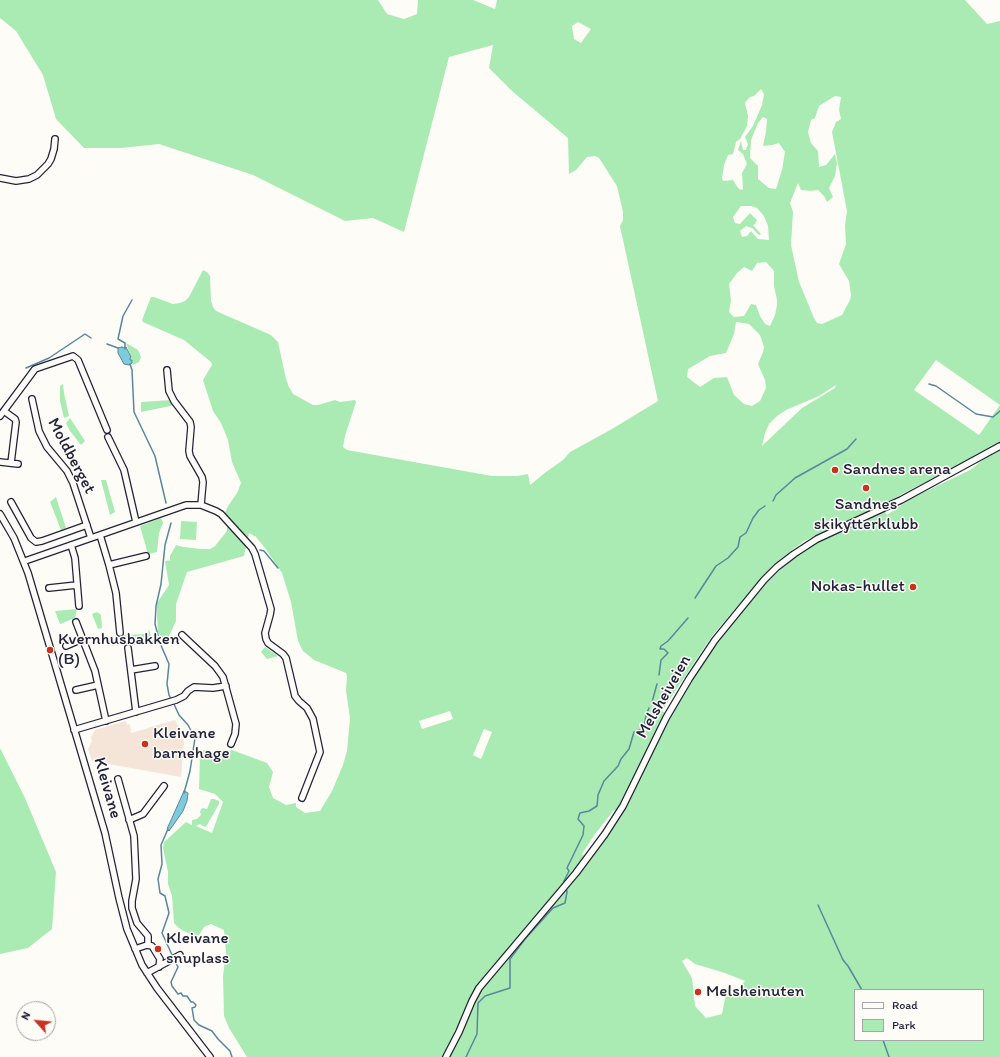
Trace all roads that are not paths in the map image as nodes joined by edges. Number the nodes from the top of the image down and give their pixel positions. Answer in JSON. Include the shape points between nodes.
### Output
{"nodes":[{"id":1,"x":55,"y":139,"type":"dead end"},
{"id":2,"x":0,"y":178,"type":"edge"},
{"id":3,"x":167,"y":370,"type":"dead end"},
{"id":4,"x":32,"y":399,"type":"dead end"},
{"id":5,"x":2,"y":413,"type":"edge"},
{"id":6,"x":107,"y":430,"type":"dead end"},
{"id":7,"x":108,"y":437,"type":"dead end"},
{"id":8,"x":1000,"y":446,"type":"edge"},
{"id":9,"x":0,"y":462,"type":"edge"},
{"id":10,"x":11,"y":463,"type":"junction"},
{"id":11,"x":18,"y":464,"type":"dead end"},
{"id":12,"x":11,"y":502,"type":"dead end"},
{"id":13,"x":200,"y":504,"type":"junction"},
{"id":14,"x":0,"y":514,"type":"edge"},
{"id":15,"x":136,"y":522,"type":"junction"},
{"id":16,"x":87,"y":525,"type":"junction"},
{"id":17,"x":100,"y":535,"type":"junction"},
{"id":18,"x":91,"y":538,"type":"junction"},
{"id":19,"x":36,"y":542,"type":"junction"},
{"id":20,"x":71,"y":545,"type":"junction"},
{"id":21,"x":34,"y":548,"type":"dead end"},
{"id":22,"x":146,"y":556,"type":"dead end"},
{"id":23,"x":25,"y":562,"type":"junction"},
{"id":24,"x":109,"y":565,"type":"junction"},
{"id":25,"x":77,"y":585,"type":"junction"},
{"id":26,"x":49,"y":588,"type":"dead end"},
{"id":27,"x":79,"y":606,"type":"dead end"},
{"id":28,"x":76,"y":622,"type":"dead end"},
{"id":29,"x":120,"y":633,"type":"dead end"},
{"id":30,"x":182,"y":634,"type":"dead end"},
{"id":31,"x":82,"y":639,"type":"junction"},
{"id":32,"x":66,"y":646,"type":"dead end"},
{"id":33,"x":128,"y":648,"type":"dead end"},
{"id":34,"x":155,"y":666,"type":"dead end"},
{"id":35,"x":131,"y":670,"type":"junction"},
{"id":36,"x":98,"y":685,"type":"junction"},
{"id":37,"x":226,"y":686,"type":"junction"},
{"id":38,"x":76,"y":690,"type":"dead end"},
{"id":39,"x":136,"y":712,"type":"junction"},
{"id":40,"x":106,"y":721,"type":"junction"},
{"id":41,"x":74,"y":730,"type":"junction"},
{"id":42,"x":230,"y":744,"type":"dead end"},
{"id":43,"x":118,"y":779,"type":"dead end"},
{"id":44,"x":164,"y":786,"type":"dead end"},
{"id":45,"x":302,"y":798,"type":"dead end"},
{"id":46,"x":129,"y":820,"type":"junction"},
{"id":47,"x":148,"y":945,"type":"junction"},
{"id":48,"x":135,"y":949,"type":"junction"},
{"id":49,"x":180,"y":956,"type":"dead end"},
{"id":50,"x":159,"y":968,"type":"junction"},
{"id":51,"x":147,"y":973,"type":"junction"},
{"id":52,"x":210,"y":1057,"type":"edge"},
{"id":53,"x":446,"y":1057,"type":"edge"}],
"edges":[{"from":1,"to":2,"type":"street","via":[[51,159],[37,175],[16,181]]},
{"from":3,"to":13,"type":"street","via":[[169,391],[190,422],[190,456],[203,482]]},
{"from":4,"to":16,"type":"street","name":"Moldberget","via":[[39,431],[47,446],[67,471],[80,500]]},
{"from":5,"to":6,"type":"street","via":[[34,369],[73,356],[78,360]]},
{"from":5,"to":10,"type":"street","via":[[16,422]]},
{"from":7,"to":15,"type":"street","via":[[124,470]]},
{"from":8,"to":53,"type":"street","name":"Melsheiveien","via":[[901,500],[817,539],[777,567],[764,580],[715,640],[689,679],[666,718],[618,814],[587,860],[479,988]]},
{"from":9,"to":10,"type":"street"},
{"from":10,"to":11,"type":"street"},
{"from":12,"to":19,"type":"street","via":[[31,538]]},
{"from":13,"to":15,"type":"street","via":[[186,505]]},
{"from":13,"to":45,"type":"street","via":[[221,514],[252,548],[271,609],[266,638],[268,643],[286,658],[295,696],[307,708],[313,719],[320,752]]},
{"from":14,"to":23,"type":"street","name":"Kleivane"},
{"from":15,"to":17,"type":"street"},
{"from":16,"to":18,"type":"street","name":"Moldberget"},
{"from":16,"to":19,"type":"street"},
{"from":17,"to":18,"type":"street"},
{"from":17,"to":24,"type":"street"},
{"from":18,"to":20,"type":"street"},
{"from":19,"to":21,"type":"street"},
{"from":20,"to":23,"type":"street"},
{"from":20,"to":25,"type":"street","via":[[75,558]]},
{"from":22,"to":24,"type":"street"},
{"from":23,"to":41,"type":"street","name":"Kleivane"},
{"from":24,"to":29,"type":"street","via":[[116,593]]},
{"from":25,"to":26,"type":"street"},
{"from":25,"to":27,"type":"street"},
{"from":28,"to":31,"type":"street"},
{"from":30,"to":37,"type":"street","via":[[215,666]]},
{"from":31,"to":32,"type":"street"},
{"from":31,"to":36,"type":"street"},
{"from":33,"to":35,"type":"street"},
{"from":34,"to":35,"type":"street"},
{"from":35,"to":39,"type":"street"},
{"from":36,"to":38,"type":"street"},
{"from":36,"to":40,"type":"street"},
{"from":37,"to":39,"type":"street","via":[[194,687],[181,698]]},
{"from":37,"to":42,"type":"street","via":[[236,724]]},
{"from":39,"to":40,"type":"street"},
{"from":40,"to":41,"type":"street"},
{"from":41,"to":48,"type":"street","name":"Kleivane","via":[[106,833],[122,914]]},
{"from":43,"to":46,"type":"street"},
{"from":44,"to":46,"type":"street","via":[[143,814]]},
{"from":46,"to":47,"type":"street","via":[[134,840],[136,879],[132,904],[137,924],[148,936]]},
{"from":47,"to":48,"type":"street"},
{"from":47,"to":50,"type":"street","via":[[152,946],[159,957]]},
{"from":48,"to":51,"type":"street","name":"Kleivane"},
{"from":49,"to":50,"type":"street"},
{"from":50,"to":51,"type":"street"},
{"from":51,"to":52,"type":"street","name":"Kleivane"}]}
